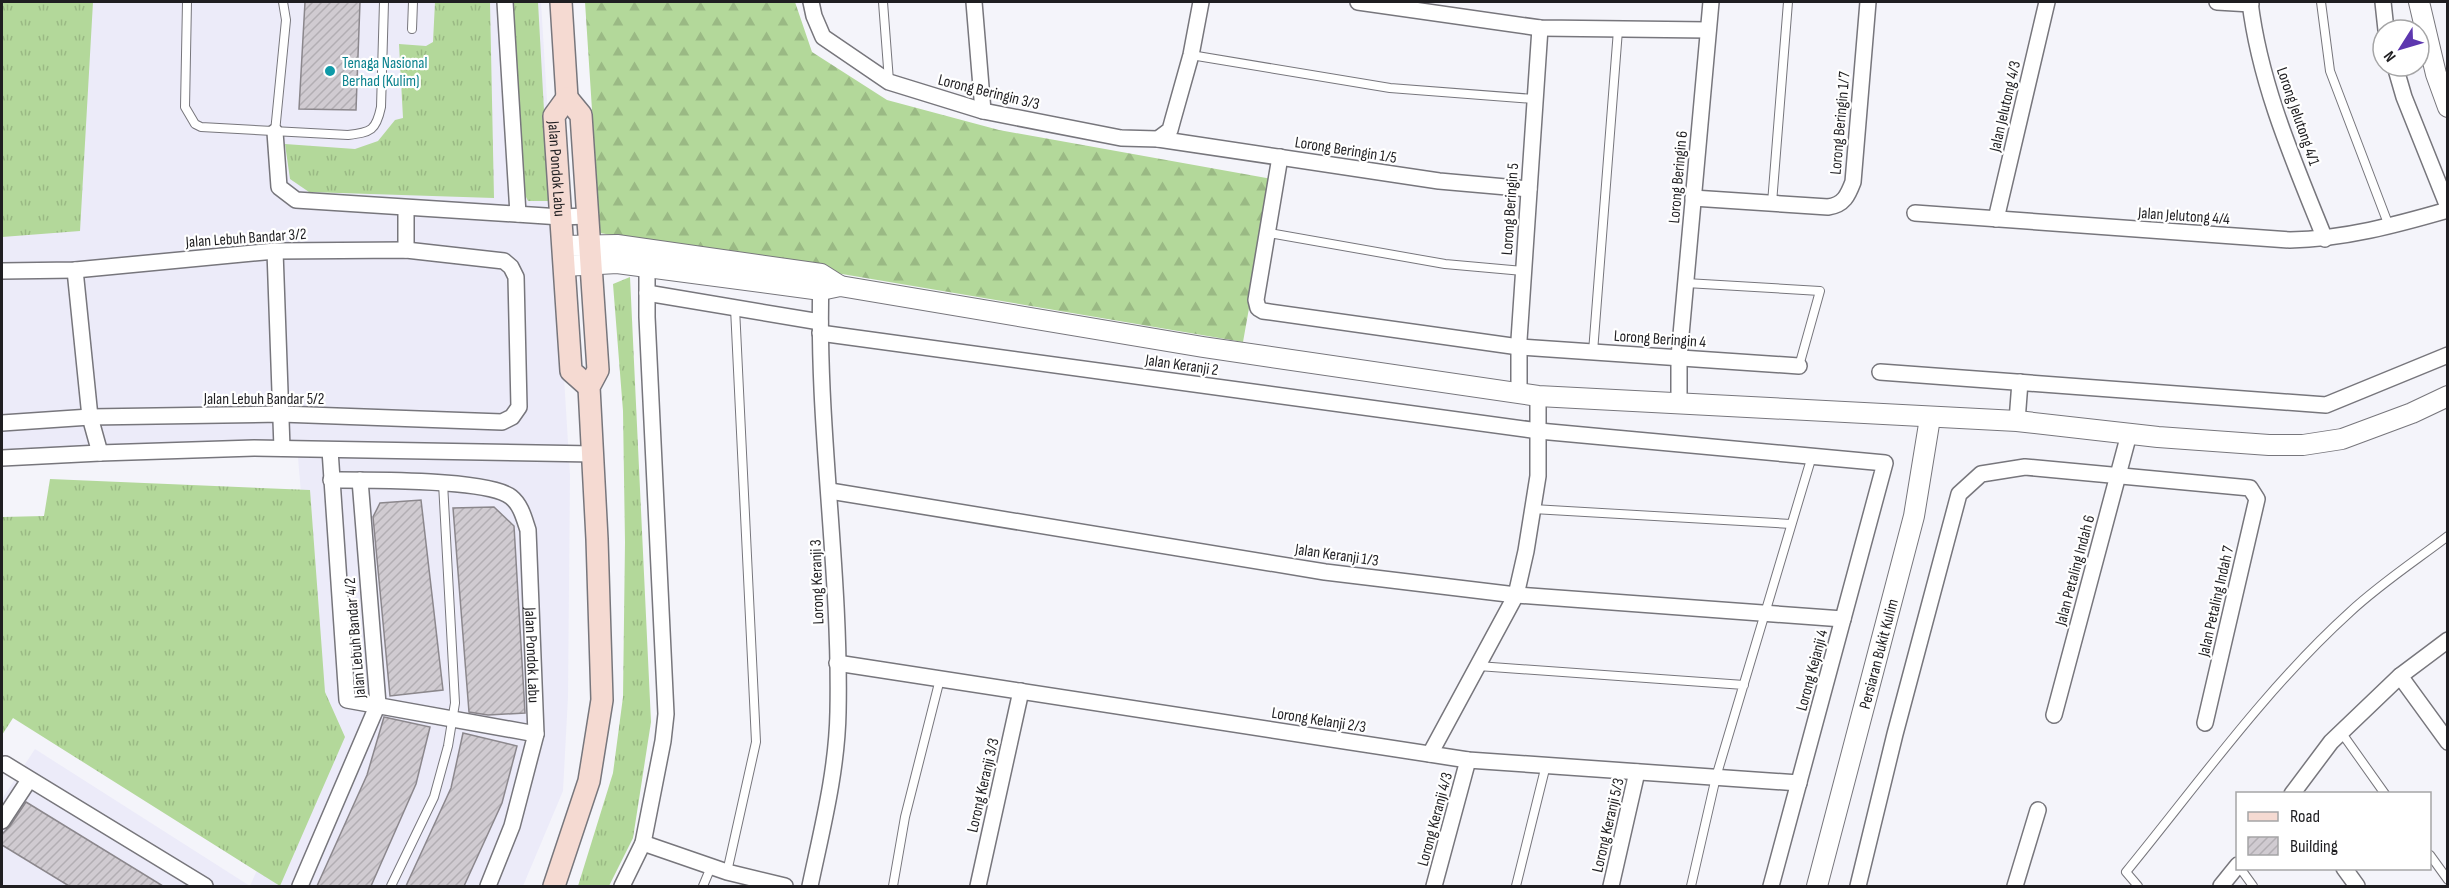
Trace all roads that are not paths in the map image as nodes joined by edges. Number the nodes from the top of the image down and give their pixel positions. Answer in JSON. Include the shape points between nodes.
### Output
{"nodes":[{"id":1,"x":187,"y":2,"type":"edge"},
{"id":2,"x":283,"y":2,"type":"edge"},
{"id":3,"x":384,"y":2,"type":"edge"},
{"id":4,"x":413,"y":2,"type":"edge"},
{"id":5,"x":505,"y":2,"type":"edge"},
{"id":6,"x":561,"y":2,"type":"edge"},
{"id":7,"x":883,"y":2,"type":"edge"},
{"id":8,"x":974,"y":2,"type":"edge"},
{"id":9,"x":1201,"y":2,"type":"edge"},
{"id":10,"x":1358,"y":2,"type":"edge"},
{"id":11,"x":1711,"y":2,"type":"edge"},
{"id":12,"x":1788,"y":2,"type":"edge"},
{"id":13,"x":1868,"y":2,"type":"edge"},
{"id":14,"x":2047,"y":2,"type":"edge"},
{"id":15,"x":2217,"y":2,"type":"edge"},
{"id":16,"x":2321,"y":2,"type":"edge"},
{"id":17,"x":2383,"y":2,"type":"edge"},
{"id":18,"x":2420,"y":2,"type":"edge"},
{"id":19,"x":2250,"y":3,"type":"edge"},
{"id":20,"x":812,"y":9,"type":"edge"},
{"id":21,"x":2385,"y":18,"type":"edge"},
{"id":22,"x":1540,"y":28,"type":"junction"},
{"id":23,"x":412,"y":29,"type":"dead end"},
{"id":24,"x":1618,"y":30,"type":"junction"},
{"id":25,"x":1708,"y":30,"type":"junction"},
{"id":26,"x":1191,"y":54,"type":"junction"},
{"id":27,"x":2442,"y":71,"type":"edge"},
{"id":28,"x":2399,"y":78,"type":"edge"},
{"id":29,"x":889,"y":82,"type":"junction"},
{"id":30,"x":567,"y":98,"type":"junction"},
{"id":31,"x":1534,"y":99,"type":"junction"},
{"id":32,"x":2448,"y":107,"type":"edge"},
{"id":33,"x":983,"y":111,"type":"junction"},
{"id":34,"x":275,"y":132,"type":"junction"},
{"id":35,"x":1158,"y":140,"type":"junction"},
{"id":36,"x":1280,"y":157,"type":"junction"},
{"id":37,"x":1529,"y":189,"type":"junction"},
{"id":38,"x":1693,"y":198,"type":"junction"},
{"id":39,"x":1772,"y":203,"type":"junction"},
{"id":40,"x":406,"y":208,"type":"junction"},
{"id":41,"x":2448,"y":209,"type":"edge"},
{"id":42,"x":1915,"y":213,"type":"dead end"},
{"id":43,"x":518,"y":214,"type":"junction"},
{"id":44,"x":587,"y":216,"type":"junction"},
{"id":45,"x":561,"y":217,"type":"junction"},
{"id":46,"x":1996,"y":219,"type":"junction"},
{"id":47,"x":2388,"y":226,"type":"junction"},
{"id":48,"x":1269,"y":233,"type":"junction"},
{"id":49,"x":2325,"y":239,"type":"junction"},
{"id":50,"x":406,"y":250,"type":"junction"},
{"id":51,"x":275,"y":251,"type":"junction"},
{"id":52,"x":590,"y":255,"type":"junction"},
{"id":53,"x":563,"y":256,"type":"junction"},
{"id":54,"x":647,"y":267,"type":"junction"},
{"id":55,"x":75,"y":270,"type":"junction"},
{"id":56,"x":2,"y":271,"type":"edge"},
{"id":57,"x":1523,"y":271,"type":"junction"},
{"id":58,"x":821,"y":282,"type":"junction"},
{"id":59,"x":1686,"y":282,"type":"junction"},
{"id":60,"x":647,"y":292,"type":"junction"},
{"id":61,"x":735,"y":308,"type":"junction"},
{"id":62,"x":820,"y":328,"type":"junction"},
{"id":63,"x":1519,"y":347,"type":"junction"},
{"id":64,"x":1593,"y":352,"type":"junction"},
{"id":65,"x":2448,"y":355,"type":"edge"},
{"id":66,"x":1679,"y":357,"type":"junction"},
{"id":67,"x":1798,"y":366,"type":"joint"},
{"id":68,"x":1880,"y":372,"type":"dead end"},
{"id":69,"x":2020,"y":382,"type":"junction"},
{"id":70,"x":589,"y":387,"type":"junction"},
{"id":71,"x":1529,"y":394,"type":"junction"},
{"id":72,"x":2448,"y":396,"type":"edge"},
{"id":73,"x":1679,"y":402,"type":"junction"},
{"id":74,"x":519,"y":407,"type":"joint"},
{"id":75,"x":281,"y":414,"type":"junction"},
{"id":76,"x":90,"y":417,"type":"junction"},
{"id":77,"x":1930,"y":418,"type":"junction"},
{"id":78,"x":2017,"y":421,"type":"junction"},
{"id":79,"x":2,"y":423,"type":"edge"},
{"id":80,"x":1539,"y":431,"type":"junction"},
{"id":81,"x":2129,"y":434,"type":"junction"},
{"id":82,"x":282,"y":448,"type":"junction"},
{"id":83,"x":330,"y":450,"type":"junction"},
{"id":84,"x":100,"y":453,"type":"junction"},
{"id":85,"x":594,"y":454,"type":"junction"},
{"id":86,"x":1812,"y":456,"type":"junction"},
{"id":87,"x":2,"y":458,"type":"edge"},
{"id":88,"x":1885,"y":463,"type":"joint"},
{"id":89,"x":2118,"y":476,"type":"junction"},
{"id":90,"x":331,"y":480,"type":"junction"},
{"id":91,"x":360,"y":480,"type":"junction"},
{"id":92,"x":443,"y":483,"type":"junction"},
{"id":93,"x":830,"y":491,"type":"junction"},
{"id":94,"x":1533,"y":509,"type":"junction"},
{"id":95,"x":1791,"y":524,"type":"junction"},
{"id":96,"x":2448,"y":536,"type":"edge"},
{"id":97,"x":1516,"y":595,"type":"junction"},
{"id":98,"x":1765,"y":613,"type":"junction"},
{"id":99,"x":1843,"y":619,"type":"junction"},
{"id":100,"x":2448,"y":640,"type":"edge"},
{"id":101,"x":837,"y":663,"type":"junction"},
{"id":102,"x":1478,"y":666,"type":"junction"},
{"id":103,"x":2400,"y":676,"type":"junction"},
{"id":104,"x":940,"y":679,"type":"junction"},
{"id":105,"x":1744,"y":685,"type":"junction"},
{"id":106,"x":1021,"y":691,"type":"junction"},
{"id":107,"x":378,"y":704,"type":"junction"},
{"id":108,"x":2054,"y":715,"type":"dead end"},
{"id":109,"x":453,"y":720,"type":"junction"},
{"id":110,"x":2205,"y":723,"type":"dead end"},
{"id":111,"x":2341,"y":732,"type":"junction"},
{"id":112,"x":536,"y":734,"type":"junction"},
{"id":113,"x":2448,"y":742,"type":"edge"},
{"id":114,"x":1430,"y":754,"type":"junction"},
{"id":115,"x":1468,"y":760,"type":"junction"},
{"id":116,"x":5,"y":764,"type":"dead end"},
{"id":117,"x":1546,"y":765,"type":"junction"},
{"id":118,"x":1637,"y":772,"type":"junction"},
{"id":119,"x":1716,"y":777,"type":"junction"},
{"id":120,"x":29,"y":780,"type":"junction"},
{"id":121,"x":1799,"y":783,"type":"junction"},
{"id":122,"x":2294,"y":792,"type":"edge"},
{"id":123,"x":2384,"y":792,"type":"edge"},
{"id":124,"x":2038,"y":810,"type":"dead end"},
{"id":125,"x":2,"y":821,"type":"edge"},
{"id":126,"x":643,"y":843,"type":"junction"},
{"id":127,"x":2431,"y":856,"type":"edge"},
{"id":128,"x":711,"y":867,"type":"junction"},
{"id":129,"x":2236,"y":870,"type":"edge"},
{"id":130,"x":2241,"y":870,"type":"edge"},
{"id":131,"x":2345,"y":870,"type":"edge"},
{"id":132,"x":727,"y":872,"type":"junction"},
{"id":133,"x":2448,"y":880,"type":"edge"},
{"id":134,"x":205,"y":886,"type":"edge"},
{"id":135,"x":300,"y":886,"type":"edge"},
{"id":136,"x":391,"y":886,"type":"edge"},
{"id":137,"x":488,"y":886,"type":"edge"},
{"id":138,"x":554,"y":886,"type":"edge"},
{"id":139,"x":622,"y":886,"type":"edge"},
{"id":140,"x":703,"y":886,"type":"edge"},
{"id":141,"x":785,"y":886,"type":"edge"},
{"id":142,"x":810,"y":886,"type":"edge"},
{"id":143,"x":892,"y":886,"type":"edge"},
{"id":144,"x":978,"y":886,"type":"edge"},
{"id":145,"x":1434,"y":886,"type":"edge"},
{"id":146,"x":1516,"y":886,"type":"edge"},
{"id":147,"x":1611,"y":886,"type":"edge"},
{"id":148,"x":1691,"y":886,"type":"edge"},
{"id":149,"x":1771,"y":886,"type":"edge"},
{"id":150,"x":1817,"y":886,"type":"edge"},
{"id":151,"x":1858,"y":886,"type":"edge"},
{"id":152,"x":2015,"y":886,"type":"edge"},
{"id":153,"x":2138,"y":886,"type":"edge"},
{"id":154,"x":2221,"y":886,"type":"edge"},
{"id":155,"x":2253,"y":886,"type":"edge"},
{"id":156,"x":2357,"y":886,"type":"edge"}],
"edges":[{"from":1,"to":34,"type":"lane","via":[[185,107],[190,117],[201,127]]},
{"from":2,"to":34,"type":"lane","via":[[286,20]]},
{"from":3,"to":34,"type":"lane","via":[[381,107],[373,129],[348,135]]},
{"from":4,"to":23,"type":"lane"},
{"from":5,"to":43,"type":"street"},
{"from":6,"to":30,"type":"main road"},
{"from":7,"to":29,"type":"lane"},
{"from":8,"to":33,"type":"street"},
{"from":9,"to":26,"type":"street"},
{"from":10,"to":22,"type":"street"},
{"from":11,"to":25,"type":"street","name":"Lorong Beringin 6"},
{"from":12,"to":39,"type":"lane"},
{"from":13,"to":39,"type":"street","name":"Lorong Beringin 1/7","via":[[1850,191],[1839,206]]},
{"from":14,"to":46,"type":"street","name":"Jalan Jelutong 4/3"},
{"from":15,"to":19,"type":"street"},
{"from":16,"to":47,"type":"lane","via":[[2330,71]]},
{"from":17,"to":21,"type":"street"},
{"from":18,"to":27,"type":"street"},
{"from":19,"to":49,"type":"street","name":"Lorong Jelutong 4/1","via":[[2263,67],[2283,134]]},
{"from":20,"to":29,"type":"street","name":"Lorong Beringin 3/3","via":[[823,37]]},
{"from":22,"to":24,"type":"street"},
{"from":22,"to":31,"type":"street","name":"Lorong Beringin 5"},
{"from":24,"to":25,"type":"street"},
{"from":24,"to":64,"type":"lane"},
{"from":25,"to":38,"type":"street","name":"Lorong Beringin 6"},
{"from":26,"to":31,"type":"lane","via":[[1390,88]]},
{"from":26,"to":35,"type":"street","via":[[1170,130]]},
{"from":27,"to":32,"type":"street"},
{"from":28,"to":41,"type":"street"},
{"from":29,"to":33,"type":"street","name":"Lorong Beringin 3/3"},
{"from":30,"to":44,"type":"main road","name":"Jalan Pondok Labu","via":[[581,115]]},
{"from":30,"to":45,"type":"main road","name":"Jalan Pondok Labu","via":[[554,116]]},
{"from":31,"to":37,"type":"street","name":"Lorong Beringin 5"},
{"from":33,"to":35,"type":"street","name":"Lorong Beringin 3/3","via":[[1121,138]]},
{"from":34,"to":40,"type":"street","via":[[279,187],[290,197]]},
{"from":35,"to":36,"type":"street","name":"Lorong Beringin 1/5"},
{"from":36,"to":37,"type":"street","name":"Lorong Beringin 1/5","via":[[1439,181]]},
{"from":36,"to":48,"type":"street","name":"Lorong Beringin 4"},
{"from":37,"to":57,"type":"street","name":"Lorong Beringin 5"},
{"from":38,"to":39,"type":"street","name":"Lorong Beringin 1/7"},
{"from":38,"to":59,"type":"street","name":"Lorong Beringin 6"},
{"from":40,"to":43,"type":"street"},
{"from":40,"to":50,"type":"street"},
{"from":41,"to":47,"type":"street","name":"Jalan Jelutong 4/4"},
{"from":42,"to":46,"type":"street","name":"Jalan Jelutong 4/4"},
{"from":43,"to":45,"type":"street"},
{"from":44,"to":45,"type":"street"},
{"from":44,"to":52,"type":"main road","name":"Jalan Pondok Labu"},
{"from":45,"to":53,"type":"main road","name":"Jalan Pondok Labu"},
{"from":46,"to":49,"type":"street","name":"Jalan Jelutong 4/4","via":[[2236,237]]},
{"from":47,"to":49,"type":"street","name":"Jalan Jelutong 4/4"},
{"from":48,"to":57,"type":"lane","via":[[1444,264]]},
{"from":48,"to":63,"type":"street","name":"Lorong Beringin 4","via":[[1256,300],[1263,311]]},
{"from":50,"to":51,"type":"street","name":"Jalan Lebuh Bandar 3/2"},
{"from":50,"to":74,"type":"street","name":"Jalan Lebuh Bandar 3/2","via":[[493,259],[511,267],[516,277]]},
{"from":51,"to":55,"type":"street","name":"Jalan Lebuh Bandar 3/2"},
{"from":51,"to":75,"type":"street"},
{"from":52,"to":53,"type":"street"},
{"from":52,"to":54,"type":"street"},
{"from":52,"to":58,"type":"street","via":[[617,245]]},
{"from":52,"to":70,"type":"main road","name":"Jalan Pondok Labu","via":[[598,370]]},
{"from":53,"to":70,"type":"main road","name":"Jalan Pondok Labu","via":[[571,372]]},
{"from":54,"to":58,"type":"street"},
{"from":54,"to":60,"type":"street"},
{"from":55,"to":56,"type":"street","name":"Jalan Lebuh Bandar 3/2"},
{"from":55,"to":76,"type":"street"},
{"from":57,"to":63,"type":"street","name":"Lorong Beringin 5"},
{"from":58,"to":62,"type":"street","name":"Lorong Keranji 3"},
{"from":58,"to":71,"type":"street","via":[[1203,347]]},
{"from":59,"to":66,"type":"street","name":"Lorong Beringin 6"},
{"from":59,"to":67,"type":"lane","via":[[1820,291]]},
{"from":60,"to":61,"type":"street","name":"Jalan Keranji 2"},
{"from":60,"to":126,"type":"street","via":[[666,714]]},
{"from":61,"to":62,"type":"street","name":"Jalan Keranji 2"},
{"from":61,"to":132,"type":"lane","via":[[756,742]]},
{"from":62,"to":80,"type":"street","name":"Jalan Keranji 2"},
{"from":62,"to":93,"type":"street","name":"Lorong Keranji 3"},
{"from":63,"to":64,"type":"street","name":"Lorong Beringin 4"},
{"from":63,"to":71,"type":"street","name":"Lorong Beringin 5"},
{"from":64,"to":66,"type":"street","name":"Lorong Beringin 4"},
{"from":65,"to":69,"type":"street","via":[[2326,405]]},
{"from":66,"to":67,"type":"street","name":"Lorong Beringin 4"},
{"from":66,"to":73,"type":"street","name":"Lorong Beringin 6"},
{"from":68,"to":69,"type":"street"},
{"from":69,"to":78,"type":"street"},
{"from":70,"to":85,"type":"main road","name":"Jalan Pondok Labu"},
{"from":71,"to":73,"type":"street"},
{"from":71,"to":80,"type":"street","name":"Lorong Beringin 5"},
{"from":72,"to":81,"type":"street","via":[[2342,439],[2303,445]]},
{"from":73,"to":77,"type":"street"},
{"from":74,"to":75,"type":"street","name":"Jalan Lebuh Bandar 5/2","via":[[502,422]]},
{"from":75,"to":76,"type":"street","name":"Jalan Lebuh Bandar 5/2"},
{"from":75,"to":82,"type":"street"},
{"from":76,"to":79,"type":"street","name":"Jalan Lebuh Bandar 5/2"},
{"from":76,"to":84,"type":"street"},
{"from":77,"to":78,"type":"street"},
{"from":77,"to":150,"type":"street","name":"Persiaran Bukit Kulim","via":[[1914,516]]},
{"from":78,"to":81,"type":"street"},
{"from":80,"to":86,"type":"street","name":"Jalan Keranji 2"},
{"from":80,"to":94,"type":"street","name":"Lorong Beringin 5"},
{"from":81,"to":89,"type":"street","name":"Jalan Petaling Indah 6"},
{"from":82,"to":83,"type":"street"},
{"from":82,"to":84,"type":"street"},
{"from":83,"to":85,"type":"street"},
{"from":83,"to":90,"type":"street"},
{"from":84,"to":87,"type":"street"},
{"from":85,"to":138,"type":"main road","name":"Jalan Pondok Labu","via":[[602,699],[590,781]]},
{"from":86,"to":88,"type":"street","name":"Jalan Keranji 2"},
{"from":86,"to":95,"type":"lane"},
{"from":88,"to":99,"type":"street","name":"Lorong Kejanji 4"},
{"from":89,"to":108,"type":"street","name":"Jalan Petaling Indah 6"},
{"from":89,"to":110,"type":"street","name":"Jalan Petaling Indah 7","via":[[2250,488],[2257,499]]},
{"from":89,"to":151,"type":"street","via":[[2025,467],[1981,474],[1959,495]]},
{"from":90,"to":91,"type":"street","name":"Jalan Pondok Labu"},
{"from":90,"to":107,"type":"street","via":[[347,700]]},
{"from":91,"to":92,"type":"street","name":"Jalan Pondok Labu"},
{"from":91,"to":107,"type":"street","name":"Jalan Lebuh Bandar 4/2"},
{"from":92,"to":109,"type":"lane"},
{"from":92,"to":112,"type":"street","name":"Jalan Pondok Labu","via":[[497,489],[512,497],[522,510],[528,530]]},
{"from":93,"to":97,"type":"street","name":"Jalan Keranji 1/3","via":[[1325,572]]},
{"from":93,"to":101,"type":"street","name":"Lorong Keranji 3"},
{"from":94,"to":95,"type":"lane"},
{"from":94,"to":97,"type":"street","name":"Lorong Beringin 5"},
{"from":95,"to":98,"type":"lane"},
{"from":96,"to":153,"type":"lane","via":[[2351,610],[2270,694],[2126,873]]},
{"from":97,"to":98,"type":"street","name":"Jalan Keranji 1/3"},
{"from":97,"to":102,"type":"street","name":"Lorong Beringin 5"},
{"from":98,"to":99,"type":"street","name":"Jalan Keranji 1/3"},
{"from":98,"to":105,"type":"lane"},
{"from":99,"to":121,"type":"street","name":"Lorong Kejanji 4"},
{"from":100,"to":103,"type":"street"},
{"from":101,"to":104,"type":"street","name":"Lorong Kelanji 2/3"},
{"from":101,"to":142,"type":"street","name":"Lorong Keranji 3","via":[[833,773]]},
{"from":102,"to":105,"type":"lane"},
{"from":102,"to":114,"type":"street","name":"Lorong Beringin 5"},
{"from":103,"to":111,"type":"street"},
{"from":103,"to":113,"type":"street"},
{"from":104,"to":106,"type":"street","name":"Lorong Kelanji 2/3"},
{"from":104,"to":143,"type":"lane"},
{"from":105,"to":119,"type":"lane"},
{"from":106,"to":114,"type":"street","name":"Lorong Kelanji 2/3"},
{"from":106,"to":144,"type":"street","name":"Lorong Keranji 3/3"},
{"from":107,"to":109,"type":"street"},
{"from":107,"to":135,"type":"street","name":"Jalan Lebuh Bandar 4/2"},
{"from":109,"to":112,"type":"street"},
{"from":109,"to":136,"type":"lane","via":[[434,797]]},
{"from":111,"to":122,"type":"street"},
{"from":111,"to":123,"type":"lane"},
{"from":112,"to":137,"type":"street","name":"Jalan Pondok Labu","via":[[512,826]]},
{"from":114,"to":115,"type":"street","name":"Lorong Kelanji 2/3"},
{"from":115,"to":117,"type":"street","name":"Lorong Kelanji 2/3"},
{"from":115,"to":145,"type":"street","name":"Lorong Keranji 4/3"},
{"from":116,"to":120,"type":"street"},
{"from":117,"to":118,"type":"street","name":"Lorong Kelanji 2/3"},
{"from":117,"to":146,"type":"lane"},
{"from":118,"to":119,"type":"street","name":"Lorong Kelanji 2/3"},
{"from":118,"to":147,"type":"street","name":"Lorong Keranji 5/3"},
{"from":119,"to":121,"type":"street","name":"Lorong Kelanji 2/3"},
{"from":119,"to":148,"type":"lane"},
{"from":120,"to":125,"type":"street"},
{"from":120,"to":134,"type":"street"},
{"from":121,"to":149,"type":"street","name":"Lorong Kejanji 4"},
{"from":124,"to":152,"type":"street"},
{"from":126,"to":128,"type":"street"},
{"from":126,"to":139,"type":"street"},
{"from":127,"to":133,"type":"lane"},
{"from":128,"to":132,"type":"street"},
{"from":128,"to":140,"type":"lane"},
{"from":129,"to":154,"type":"street"},
{"from":130,"to":155,"type":"lane"},
{"from":131,"to":156,"type":"street"},
{"from":132,"to":141,"type":"street"}]}
